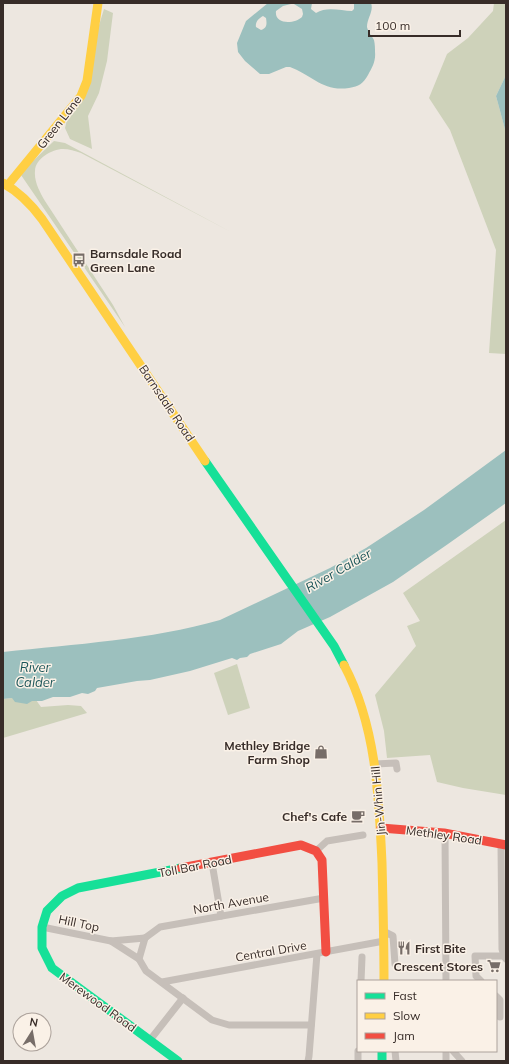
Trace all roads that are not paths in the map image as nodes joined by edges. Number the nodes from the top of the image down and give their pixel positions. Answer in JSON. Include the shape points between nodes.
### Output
{"nodes":[{"id":1,"x":98,"y":3,"type":"edge"},
{"id":2,"x":6,"y":184,"type":"edge"},
{"id":3,"x":324,"y":631,"type":"joint"},
{"id":4,"x":376,"y":764,"type":"junction"},
{"id":5,"x":397,"y":769,"type":"dead end"},
{"id":6,"x":381,"y":828,"type":"junction"},
{"id":7,"x":445,"y":833,"type":"junction"},
{"id":8,"x":363,"y":835,"type":"dead end"},
{"id":9,"x":504,"y":845,"type":"edge"},
{"id":10,"x":316,"y":851,"type":"junction"},
{"id":11,"x":212,"y":863,"type":"junction"},
{"id":12,"x":324,"y":898,"type":"junction"},
{"id":13,"x":221,"y":916,"type":"junction"},
{"id":14,"x":42,"y":927,"type":"junction"},
{"id":15,"x":384,"y":936,"type":"junction"},
{"id":16,"x":145,"y":938,"type":"junction"},
{"id":17,"x":111,"y":941,"type":"junction"},
{"id":18,"x":321,"y":953,"type":"junction"},
{"id":19,"x":362,"y":957,"type":"dead end"},
{"id":20,"x":505,"y":958,"type":"edge"},
{"id":21,"x":139,"y":959,"type":"junction"},
{"id":22,"x":394,"y":964,"type":"dead end"},
{"id":23,"x":361,"y":980,"type":"edge"},
{"id":24,"x":384,"y":980,"type":"edge"},
{"id":25,"x":446,"y":980,"type":"edge"},
{"id":26,"x":480,"y":980,"type":"edge"},
{"id":27,"x":162,"y":982,"type":"junction"},
{"id":28,"x":497,"y":997,"type":"edge"},
{"id":29,"x":183,"y":998,"type":"junction"},
{"id":30,"x":500,"y":1017,"type":"dead end"},
{"id":31,"x":311,"y":1025,"type":"junction"},
{"id":32,"x":150,"y":1040,"type":"junction"},
{"id":33,"x":453,"y":1052,"type":"edge"},
{"id":34,"x":178,"y":1061,"type":"edge"},
{"id":35,"x":308,"y":1061,"type":"edge"},
{"id":36,"x":462,"y":1061,"type":"edge"}],
"edges":[{"from":1,"to":2,"type":"main road","name":"Green Lane","via":[[84,89],[74,105]]},
{"from":2,"to":3,"type":"main road","name":"Barnsdale Road","via":[[26,199],[57,240],[211,470]]},
{"from":3,"to":4,"type":"main road","name":"Jin-Whin Hill","via":[[348,671],[361,702]]},
{"from":4,"to":5,"type":"street","via":[[396,762]]},
{"from":4,"to":6,"type":"main road","name":"Jin-Whin Hill"},
{"from":6,"to":7,"type":"main road","name":"Methley Road"},
{"from":6,"to":15,"type":"main road","name":"Jin-Whin Hill"},
{"from":7,"to":9,"type":"main road","name":"Methley Road"},
{"from":7,"to":25,"type":"street"},
{"from":8,"to":10,"type":"street","via":[[327,841]]},
{"from":9,"to":20,"type":"street","via":[[502,948]]},
{"from":10,"to":11,"type":"main road","name":"Toll Bar Road","via":[[301,845]]},
{"from":10,"to":12,"type":"main road","via":[[322,860]]},
{"from":11,"to":13,"type":"street"},
{"from":11,"to":14,"type":"main road","name":"Toll Bar Road","via":[[78,888],[62,896],[47,911]]},
{"from":12,"to":13,"type":"street","name":"North Avenue"},
{"from":12,"to":18,"type":"main road"},
{"from":13,"to":16,"type":"street","name":"North Avenue","via":[[160,927]]},
{"from":14,"to":17,"type":"street","name":"Hill Top"},
{"from":14,"to":32,"type":"main road","name":"Merewood Road","via":[[42,948],[52,968]]},
{"from":15,"to":18,"type":"street","name":"Central Drive"},
{"from":15,"to":22,"type":"street","via":[[393,936]]},
{"from":15,"to":24,"type":"main road","name":"Jin-Whin Hill"},
{"from":16,"to":17,"type":"street","name":"Hill Top"},
{"from":16,"to":21,"type":"street"},
{"from":17,"to":21,"type":"street","name":"Hill Top"},
{"from":18,"to":27,"type":"street","name":"Central Drive"},
{"from":18,"to":31,"type":"street"},
{"from":19,"to":23,"type":"street"},
{"from":20,"to":26,"type":"street","via":[[475,956],[476,976]]},
{"from":21,"to":27,"type":"street","name":"Hill Top","via":[[146,971]]},
{"from":27,"to":29,"type":"street","name":"Hill Top"},
{"from":28,"to":30,"type":"street","via":[[500,1000]]},
{"from":29,"to":31,"type":"street","name":"Hill Top","via":[[212,1020],[229,1025]]},
{"from":29,"to":32,"type":"street"},
{"from":31,"to":35,"type":"street"},
{"from":32,"to":34,"type":"main road","name":"Merewood Road"},
{"from":33,"to":36,"type":"street"}]}
